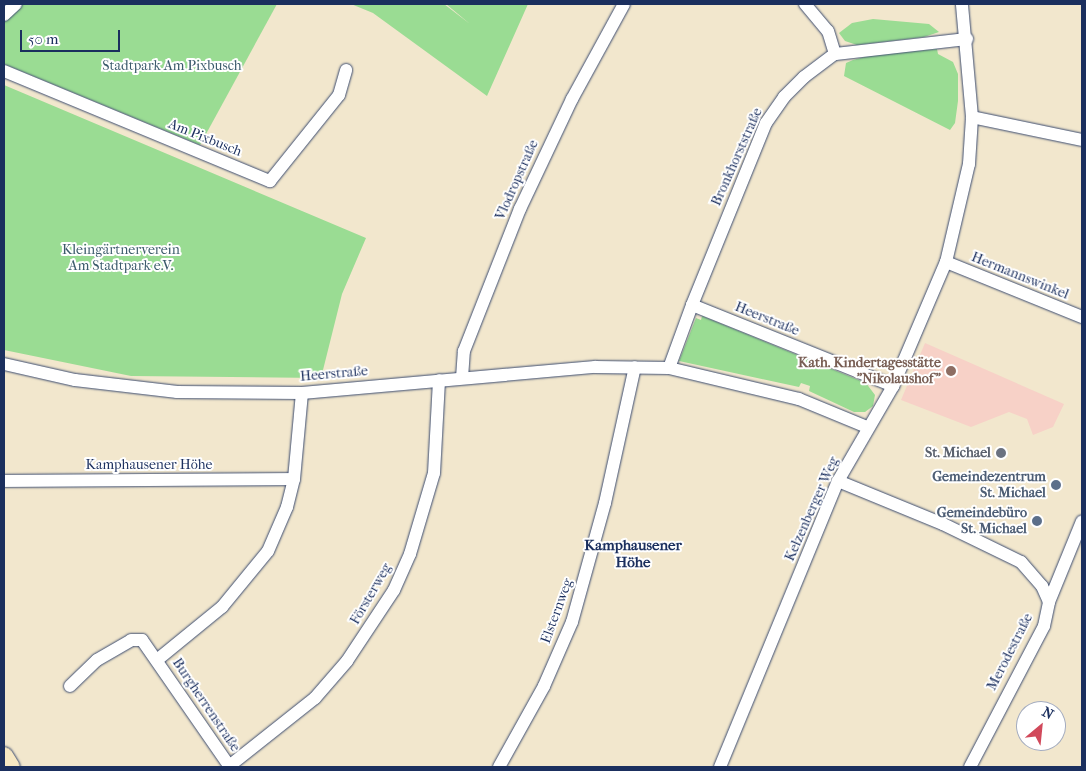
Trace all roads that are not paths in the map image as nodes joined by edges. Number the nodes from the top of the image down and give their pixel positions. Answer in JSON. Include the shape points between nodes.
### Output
{"nodes":[{"id":1,"x":16,"y":4,"type":"edge"},
{"id":2,"x":624,"y":4,"type":"edge"},
{"id":3,"x":805,"y":4,"type":"edge"},
{"id":4,"x":962,"y":4,"type":"edge"},
{"id":5,"x":4,"y":15,"type":"edge"},
{"id":6,"x":966,"y":39,"type":"junction"},
{"id":7,"x":835,"y":54,"type":"junction"},
{"id":8,"x":346,"y":70,"type":"dead end"},
{"id":9,"x":4,"y":71,"type":"edge"},
{"id":10,"x":972,"y":118,"type":"junction"},
{"id":11,"x":1082,"y":140,"type":"edge"},
{"id":12,"x":946,"y":262,"type":"junction"},
{"id":13,"x":692,"y":305,"type":"junction"},
{"id":14,"x":1082,"y":317,"type":"edge"},
{"id":15,"x":4,"y":364,"type":"edge"},
{"id":16,"x":635,"y":367,"type":"junction"},
{"id":17,"x":668,"y":368,"type":"junction"},
{"id":18,"x":462,"y":378,"type":"junction"},
{"id":19,"x":439,"y":380,"type":"junction"},
{"id":20,"x":893,"y":386,"type":"junction"},
{"id":21,"x":302,"y":393,"type":"junction"},
{"id":22,"x":867,"y":427,"type":"junction"},
{"id":23,"x":294,"y":479,"type":"junction"},
{"id":24,"x":838,"y":480,"type":"junction"},
{"id":25,"x":4,"y":481,"type":"edge"},
{"id":26,"x":1082,"y":521,"type":"edge"},
{"id":27,"x":1049,"y":602,"type":"junction"},
{"id":28,"x":157,"y":660,"type":"junction"},
{"id":29,"x":70,"y":686,"type":"dead end"},
{"id":30,"x":4,"y":756,"type":"edge"},
{"id":31,"x":11,"y":767,"type":"edge"},
{"id":32,"x":229,"y":767,"type":"edge"},
{"id":33,"x":499,"y":767,"type":"edge"},
{"id":34,"x":720,"y":767,"type":"edge"},
{"id":35,"x":970,"y":767,"type":"edge"}],
"edges":[{"from":1,"to":5,"type":"street"},
{"from":2,"to":18,"type":"street","name":"Vlodropstraße","via":[[572,99],[512,227],[464,351]]},
{"from":3,"to":7,"type":"street","via":[[828,32]]},
{"from":4,"to":6,"type":"street","name":"Kelzenberger Weg"},
{"from":6,"to":7,"type":"street"},
{"from":6,"to":10,"type":"street","name":"Kelzenberger Weg"},
{"from":7,"to":13,"type":"street","name":"Bronkhorststraße","via":[[784,97],[766,123]]},
{"from":8,"to":9,"type":"street","name":"Am Pixbusch","via":[[339,95],[270,181]]},
{"from":10,"to":11,"type":"street"},
{"from":10,"to":12,"type":"street","name":"Kelzenberger Weg","via":[[969,164]]},
{"from":12,"to":14,"type":"street","name":"Hermannswinkel"},
{"from":12,"to":20,"type":"street","name":"Kelzenberger Weg"},
{"from":13,"to":17,"type":"street"},
{"from":13,"to":20,"type":"street","name":"Heerstraße"},
{"from":15,"to":21,"type":"street","name":"Heerstraße","via":[[75,380],[177,392]]},
{"from":16,"to":17,"type":"street","name":"Heerstraße"},
{"from":16,"to":18,"type":"street","name":"Heerstraße","via":[[595,367]]},
{"from":16,"to":33,"type":"street","name":"Elsternweg","via":[[600,521],[572,622],[544,686]]},
{"from":17,"to":22,"type":"street","name":"Heerstraße","via":[[799,400]]},
{"from":18,"to":19,"type":"street","name":"Heerstraße"},
{"from":19,"to":21,"type":"street","name":"Heerstraße"},
{"from":19,"to":32,"type":"street","name":"Försterweg","via":[[434,473],[410,554],[394,590],[347,661],[315,698]]},
{"from":20,"to":22,"type":"street","name":"Kelzenberger Weg","via":[[880,413]]},
{"from":21,"to":23,"type":"street","name":"Burgherrenstraße"},
{"from":22,"to":24,"type":"street","name":"Kelzenberger Weg"},
{"from":23,"to":25,"type":"street","name":"Kamphausener Höhe"},
{"from":23,"to":28,"type":"street","name":"Burgherrenstraße","via":[[288,507],[268,551],[246,581],[222,607]]},
{"from":24,"to":27,"type":"street","via":[[943,524],[1021,562],[1042,586]]},
{"from":24,"to":34,"type":"street","name":"Kelzenberger Weg"},
{"from":26,"to":27,"type":"street","name":"Merodestraße"},
{"from":27,"to":35,"type":"street","name":"Merodestraße","via":[[1044,626]]},
{"from":28,"to":29,"type":"street","name":"Burgherrenstraße","via":[[142,640],[131,640],[97,660]]},
{"from":28,"to":32,"type":"street","name":"Burgherrenstraße"},
{"from":30,"to":31,"type":"main road"}]}
